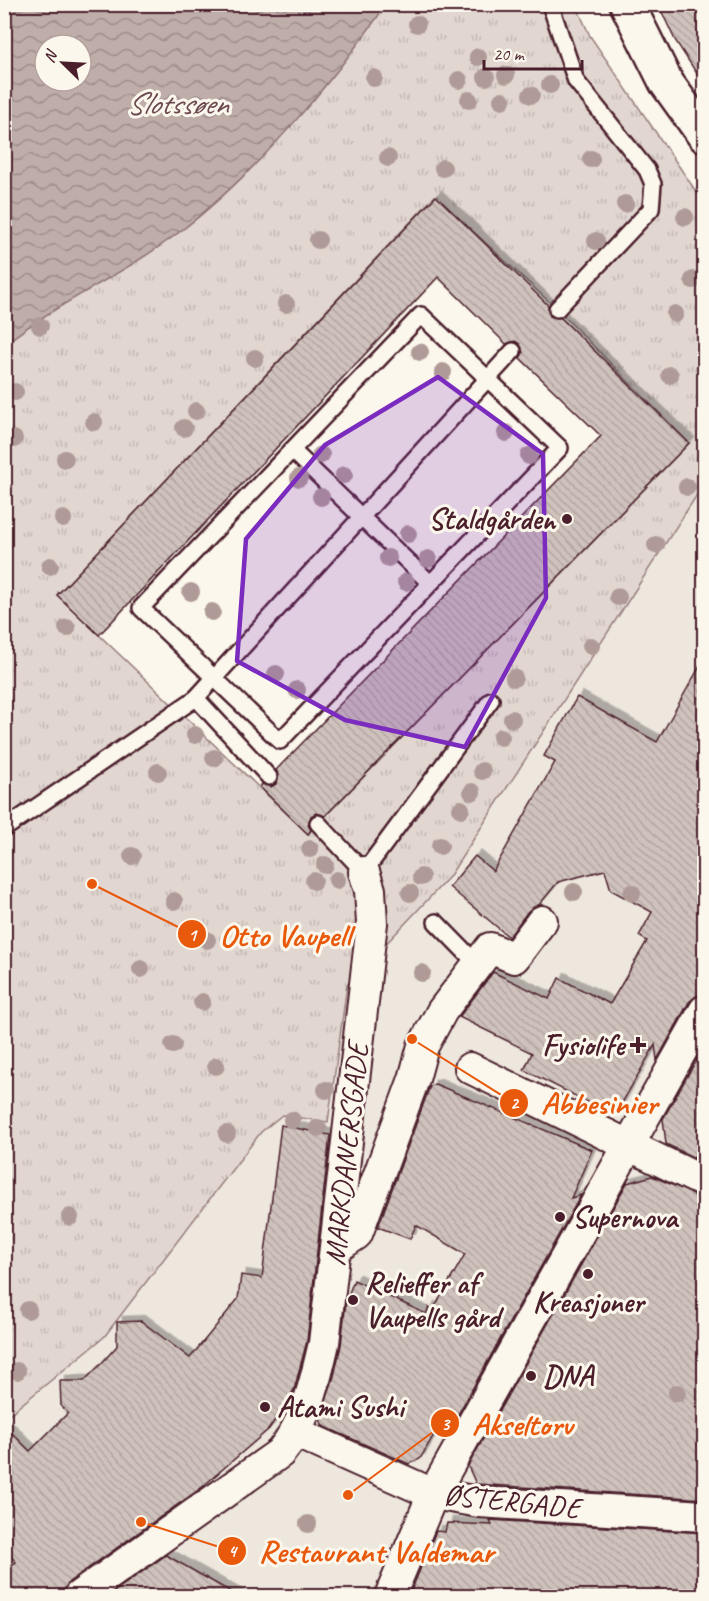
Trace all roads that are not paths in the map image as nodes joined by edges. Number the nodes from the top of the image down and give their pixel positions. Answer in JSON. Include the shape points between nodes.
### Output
{"nodes":[{"id":1,"x":550,"y":4,"type":"edge"},
{"id":2,"x":627,"y":4,"type":"edge"},
{"id":3,"x":705,"y":135,"type":"edge"},
{"id":4,"x":557,"y":309,"type":"dead end"},
{"id":5,"x":513,"y":351,"type":"dead end"},
{"id":6,"x":488,"y":379,"type":"junction"},
{"id":7,"x":292,"y":450,"type":"junction"},
{"id":8,"x":361,"y":517,"type":"junction"},
{"id":9,"x":430,"y":583,"type":"junction"},
{"id":10,"x":214,"y":677,"type":"junction"},
{"id":11,"x":196,"y":698,"type":"junction"},
{"id":12,"x":491,"y":700,"type":"dead end"},
{"id":13,"x":269,"y":777,"type":"dead end"},
{"id":14,"x":318,"y":823,"type":"dead end"},
{"id":15,"x":4,"y":829,"type":"edge"},
{"id":16,"x":364,"y":872,"type":"junction"},
{"id":17,"x":542,"y":921,"type":"dead end"},
{"id":18,"x":436,"y":922,"type":"dead end"},
{"id":19,"x":477,"y":964,"type":"junction"},
{"id":20,"x":705,"y":1011,"type":"edge"},
{"id":21,"x":470,"y":1068,"type":"dead end"},
{"id":22,"x":628,"y":1144,"type":"junction"},
{"id":23,"x":705,"y":1182,"type":"edge"},
{"id":24,"x":335,"y":1249,"type":"junction"},
{"id":25,"x":297,"y":1433,"type":"junction"},
{"id":26,"x":433,"y":1494,"type":"junction"},
{"id":27,"x":705,"y":1516,"type":"edge"},
{"id":28,"x":79,"y":1596,"type":"edge"},
{"id":29,"x":390,"y":1596,"type":"edge"}],
"edges":[{"from":1,"to":4,"type":"lane","via":[[576,81],[647,170],[653,184],[651,209]]},
{"from":2,"to":3,"type":"main road","via":[[666,82]]},
{"from":5,"to":6,"type":"lane"},
{"from":6,"to":7,"type":"lane","via":[[421,315]]},
{"from":6,"to":8,"type":"lane"},
{"from":6,"to":9,"type":"lane","via":[[560,448]]},
{"from":7,"to":8,"type":"lane"},
{"from":7,"to":10,"type":"lane","via":[[141,608]]},
{"from":8,"to":9,"type":"lane"},
{"from":8,"to":10,"type":"lane"},
{"from":9,"to":10,"type":"lane","via":[[280,741]]},
{"from":10,"to":11,"type":"lane"},
{"from":11,"to":13,"type":"lane"},
{"from":11,"to":15,"type":"lane"},
{"from":12,"to":16,"type":"lane"},
{"from":14,"to":16,"type":"lane"},
{"from":16,"to":24,"type":"street","name":"MARKDANERSGADE","via":[[370,890],[372,923]]},
{"from":17,"to":19,"type":"street","via":[[514,958],[490,948]]},
{"from":18,"to":19,"type":"lane"},
{"from":19,"to":24,"type":"street","via":[[442,1011],[423,1046],[357,1234]]},
{"from":20,"to":22,"type":"street"},
{"from":21,"to":22,"type":"street"},
{"from":22,"to":23,"type":"street"},
{"from":22,"to":26,"type":"street"},
{"from":24,"to":25,"type":"street","name":"MARKDANERSGADE","via":[[324,1342]]},
{"from":25,"to":26,"type":"street","name":"ØSTERGADE"},
{"from":25,"to":28,"type":"street","via":[[280,1452]]},
{"from":26,"to":27,"type":"street","name":"ØSTERGADE","via":[[479,1502]]},
{"from":26,"to":29,"type":"street"}]}
